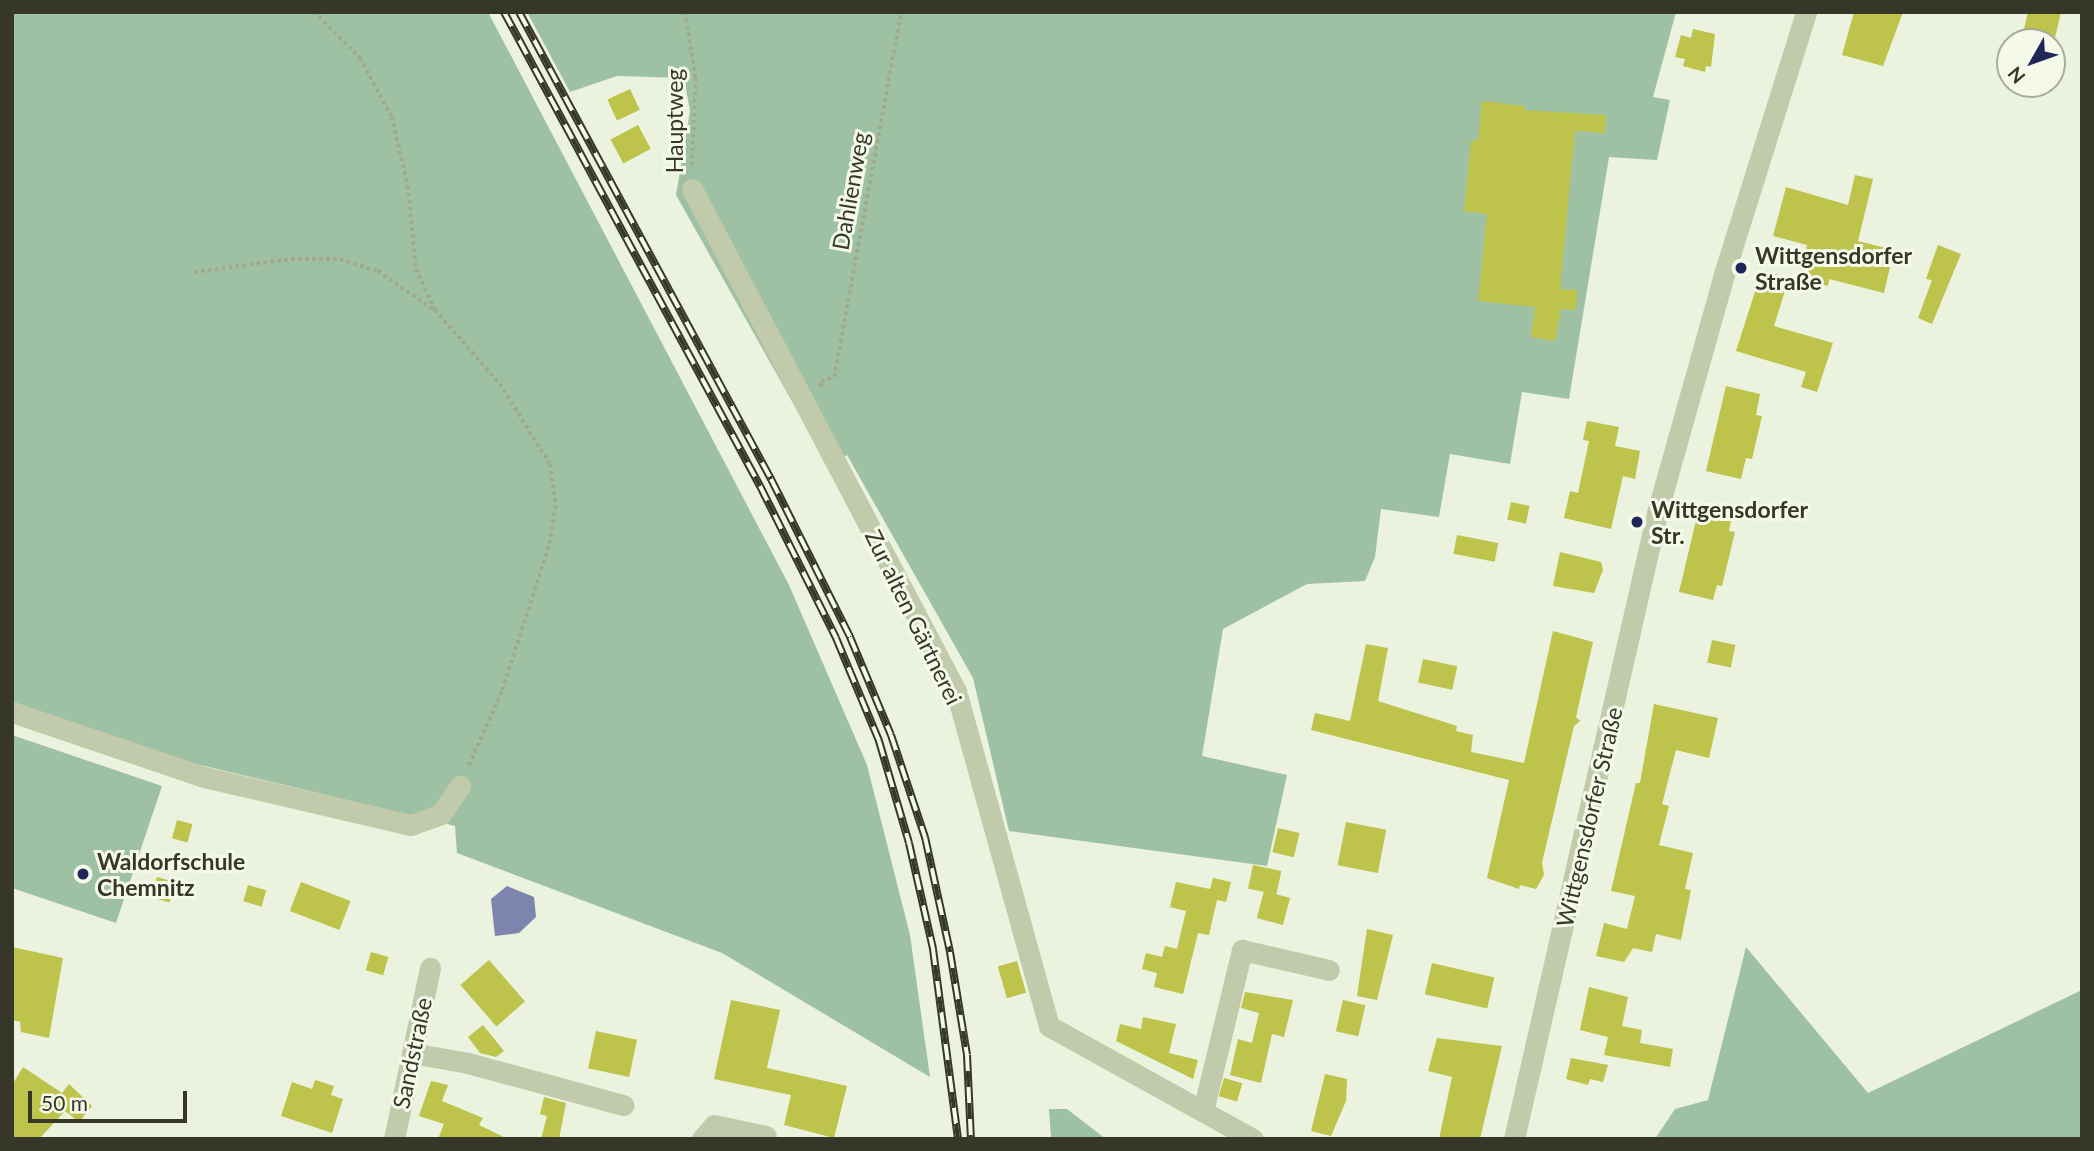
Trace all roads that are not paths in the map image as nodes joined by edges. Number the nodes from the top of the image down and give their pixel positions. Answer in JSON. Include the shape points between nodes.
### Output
{"nodes":[{"id":1,"x":1806,"y":12,"type":"edge"},
{"id":2,"x":691,"y":189,"type":"road end"},
{"id":3,"x":12,"y":712,"type":"edge"},
{"id":4,"x":460,"y":786,"type":"road end"},
{"id":5,"x":430,"y":968,"type":"dead end"},
{"id":6,"x":1329,"y":970,"type":"dead end"},
{"id":7,"x":412,"y":1053,"type":"junction"},
{"id":8,"x":623,"y":1105,"type":"dead end"},
{"id":9,"x":1203,"y":1111,"type":"junction"},
{"id":10,"x":766,"y":1136,"type":"dead end"},
{"id":11,"x":394,"y":1139,"type":"edge"},
{"id":12,"x":702,"y":1139,"type":"edge"},
{"id":13,"x":1253,"y":1139,"type":"edge"},
{"id":14,"x":1514,"y":1139,"type":"edge"}],
"edges":[{"from":1,"to":14,"type":"street","name":"Wittgensdorfer Straße","via":[[1724,274],[1657,513]]},
{"from":2,"to":9,"type":"street","name":"Zur alten Gärtnerei","via":[[956,691],[1049,1026]]},
{"from":3,"to":4,"type":"street","via":[[204,777],[411,825],[441,814]]},
{"from":5,"to":7,"type":"street","name":"Sandstraße"},
{"from":6,"to":9,"type":"street","via":[[1242,950]]},
{"from":7,"to":8,"type":"street","via":[[468,1063]]},
{"from":7,"to":11,"type":"street","name":"Sandstraße"},
{"from":9,"to":13,"type":"street","name":"Zur alten Gärtnerei"},
{"from":10,"to":12,"type":"street","via":[[714,1125]]}]}
